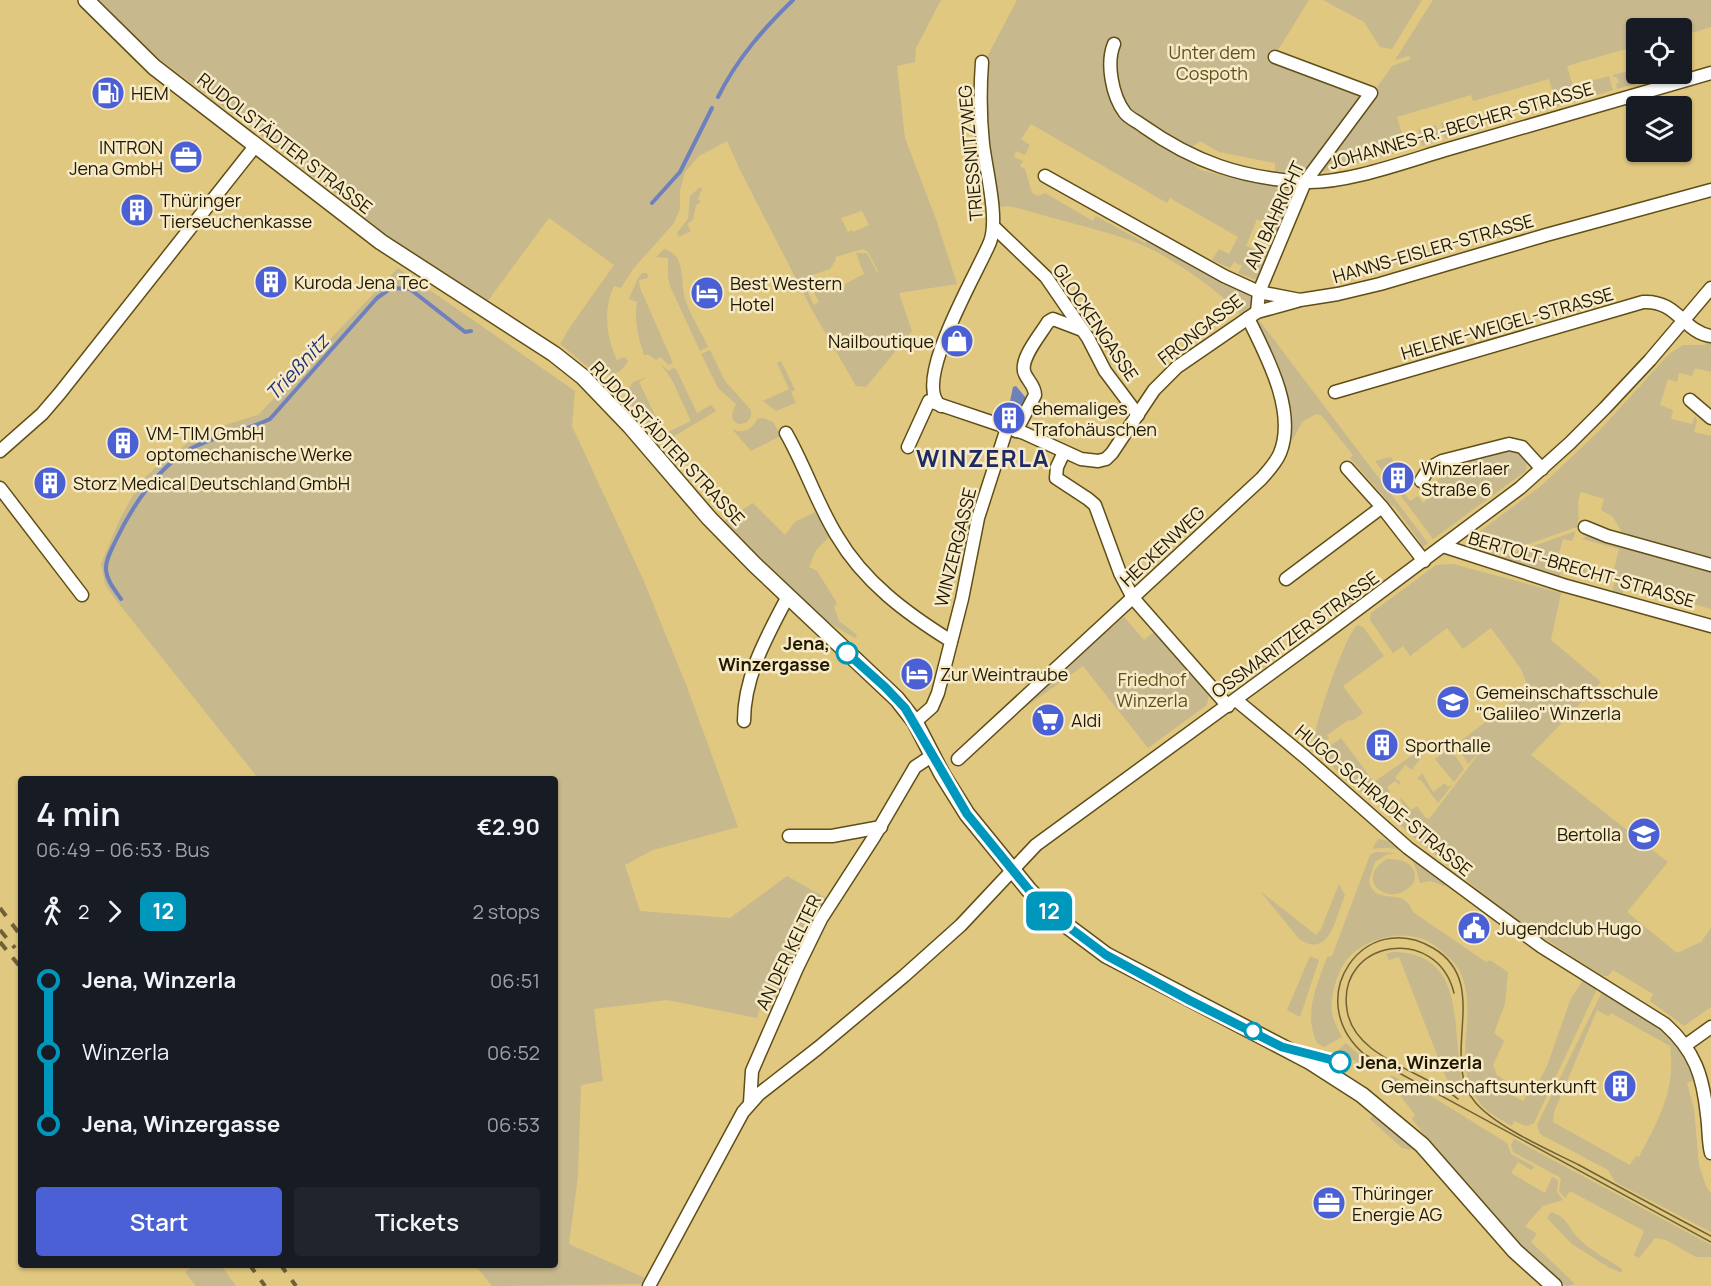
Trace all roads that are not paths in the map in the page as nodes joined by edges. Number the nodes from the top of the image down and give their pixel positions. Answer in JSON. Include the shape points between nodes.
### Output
{"nodes":[{"id":1,"x":86,"y":0,"type":"edge"},
{"id":2,"x":1114,"y":44,"type":"dead end"},
{"id":3,"x":1275,"y":57,"type":"dead end"},
{"id":4,"x":982,"y":62,"type":"dead end"},
{"id":5,"x":1711,"y":73,"type":"edge"},
{"id":6,"x":256,"y":145,"type":"junction"},
{"id":7,"x":1045,"y":176,"type":"dead end"},
{"id":8,"x":1305,"y":182,"type":"junction"},
{"id":9,"x":1711,"y":190,"type":"edge"},
{"id":10,"x":994,"y":228,"type":"junction"},
{"id":11,"x":1711,"y":288,"type":"edge"},
{"id":12,"x":1259,"y":291,"type":"junction"},
{"id":13,"x":1300,"y":300,"type":"junction"},
{"id":14,"x":1252,"y":315,"type":"junction"},
{"id":15,"x":1685,"y":320,"type":"junction"},
{"id":16,"x":1083,"y":331,"type":"junction"},
{"id":17,"x":1711,"y":336,"type":"edge"},
{"id":18,"x":1335,"y":392,"type":"dead end"},
{"id":19,"x":1690,"y":400,"type":"dead end"},
{"id":20,"x":941,"y":406,"type":"junction"},
{"id":21,"x":1138,"y":415,"type":"junction"},
{"id":22,"x":1711,"y":418,"type":"edge"},
{"id":23,"x":1012,"y":429,"type":"junction"},
{"id":24,"x":786,"y":433,"type":"dead end"},
{"id":25,"x":908,"y":447,"type":"dead end"},
{"id":26,"x":0,"y":451,"type":"edge"},
{"id":27,"x":1064,"y":452,"type":"junction"},
{"id":28,"x":1347,"y":468,"type":"dead end"},
{"id":29,"x":1542,"y":469,"type":"junction"},
{"id":30,"x":1421,"y":481,"type":"dead end"},
{"id":31,"x":0,"y":488,"type":"edge"},
{"id":32,"x":1382,"y":507,"type":"junction"},
{"id":33,"x":1585,"y":527,"type":"dead end"},
{"id":34,"x":1443,"y":546,"type":"junction"},
{"id":35,"x":1424,"y":561,"type":"junction"},
{"id":36,"x":1711,"y":565,"type":"edge"},
{"id":37,"x":1286,"y":579,"type":"dead end"},
{"id":38,"x":82,"y":595,"type":"dead end"},
{"id":39,"x":788,"y":596,"type":"junction"},
{"id":40,"x":1132,"y":598,"type":"junction"},
{"id":41,"x":1711,"y":626,"type":"edge"},
{"id":42,"x":951,"y":641,"type":"junction"},
{"id":43,"x":1232,"y":703,"type":"junction"},
{"id":44,"x":744,"y":721,"type":"dead end"},
{"id":45,"x":915,"y":722,"type":"junction"},
{"id":46,"x":933,"y":755,"type":"junction"},
{"id":47,"x":958,"y":759,"type":"dead end"},
{"id":48,"x":880,"y":827,"type":"junction"},
{"id":49,"x":789,"y":836,"type":"dead end"},
{"id":50,"x":1012,"y":870,"type":"junction"},
{"id":51,"x":1711,"y":1027,"type":"edge"},
{"id":52,"x":1686,"y":1045,"type":"junction"},
{"id":53,"x":750,"y":1103,"type":"junction"},
{"id":54,"x":1711,"y":1153,"type":"edge"},
{"id":55,"x":649,"y":1286,"type":"edge"},
{"id":56,"x":1554,"y":1286,"type":"edge"}],
"edges":[{"from":1,"to":6,"type":"street","name":"RUDOLSTÄDTER STRASSE","via":[[154,67]]},
{"from":2,"to":8,"type":"street","name":"JOHANNES-R.-BECHER-STRASSE","via":[[1110,64],[1125,114],[1203,162]]},
{"from":3,"to":8,"type":"street","name":"AM BAHRICHT","via":[[1371,93]]},
{"from":4,"to":10,"type":"street","name":"TRIESSNITZWEG","via":[[981,117]]},
{"from":5,"to":8,"type":"street","name":"JOHANNES-R.-BECHER-STRASSE","via":[[1392,165],[1330,181]]},
{"from":6,"to":26,"type":"street","via":[[54,400]]},
{"from":6,"to":39,"type":"street","name":"RUDOLSTÄDTER STRASSE","via":[[381,242],[583,376],[709,518]]},
{"from":7,"to":12,"type":"street","name":"HANNS-EISLER-STRASSE","via":[[1224,276]]},
{"from":8,"to":12,"type":"street","name":"AM BAHRICHT"},
{"from":9,"to":13,"type":"street","name":"HANNS-EISLER-STRASSE","via":[[1380,284]]},
{"from":10,"to":16,"type":"street","name":"GLOCKENGASSE","via":[[1042,273]]},
{"from":10,"to":20,"type":"street","name":"TRIESSNITZWEG","via":[[942,350],[933,389]]},
{"from":11,"to":15,"type":"street","name":"OSSMARITZER STRASSE"},
{"from":12,"to":13,"type":"street","name":"HANNS-EISLER-STRASSE"},
{"from":12,"to":14,"type":"street","name":"FRONGASSE"},
{"from":13,"to":14,"type":"street"},
{"from":14,"to":21,"type":"street","name":"FRONGASSE","via":[[1177,367],[1154,390]]},
{"from":14,"to":40,"type":"street","name":"HECKENWEG","via":[[1281,397],[1285,417],[1280,453],[1261,480]]},
{"from":15,"to":17,"type":"street","via":[[1695,331]]},
{"from":15,"to":18,"type":"street","name":"HELENE-WEIGEL-STRASSE","via":[[1663,305],[1643,302]]},
{"from":15,"to":29,"type":"street","name":"OSSMARITZER STRASSE","via":[[1605,408]]},
{"from":16,"to":21,"type":"street","name":"GLOCKENGASSE","via":[[1101,365]]},
{"from":16,"to":23,"type":"street","name":"WINZERGASSE","via":[[1053,319],[1048,322],[1024,362],[1024,372],[1035,395]]},
{"from":19,"to":22,"type":"street"},
{"from":20,"to":23,"type":"street"},
{"from":20,"to":25,"type":"street","via":[[928,401]]},
{"from":21,"to":27,"type":"street","name":"FRONGASSE","via":[[1106,459],[1092,462]]},
{"from":23,"to":27,"type":"street","name":"FRONGASSE"},
{"from":23,"to":42,"type":"street","name":"WINZERGASSE","via":[[978,518]]},
{"from":24,"to":42,"type":"street","name":"WINZERGASSE","via":[[830,524],[859,567],[902,608]]},
{"from":27,"to":40,"type":"street","name":"HUGO-SCHRADE-STRASSE","via":[[1056,478],[1095,505]]},
{"from":28,"to":32,"type":"street"},
{"from":29,"to":30,"type":"street","via":[[1522,447],[1509,444],[1442,461],[1429,468]]},
{"from":29,"to":34,"type":"street","name":"OSSMARITZER STRASSE"},
{"from":31,"to":38,"type":"street"},
{"from":32,"to":35,"type":"street"},
{"from":32,"to":37,"type":"street"},
{"from":33,"to":36,"type":"street"},
{"from":34,"to":35,"type":"street","name":"OSSMARITZER STRASSE"},
{"from":34,"to":41,"type":"street","name":"BERTOLT-BRECHT-STRASSE","via":[[1563,585]]},
{"from":35,"to":43,"type":"street","name":"OSSMARITZER STRASSE"},
{"from":39,"to":44,"type":"street","via":[[750,677]]},
{"from":39,"to":45,"type":"street","name":"RUDOLSTÄDTER STRASSE","via":[[885,687]]},
{"from":40,"to":43,"type":"street","name":"HUGO-SCHRADE-STRASSE"},
{"from":40,"to":47,"type":"street","name":"HECKENWEG"},
{"from":42,"to":45,"type":"street","name":"WINZERGASSE","via":[[932,707]]},
{"from":43,"to":50,"type":"street","name":"OSSMARITZER STRASSE","via":[[1036,845]]},
{"from":43,"to":52,"type":"street","name":"HUGO-SCHRADE-STRASSE","via":[[1305,757],[1408,848],[1542,947],[1665,1024]]},
{"from":45,"to":46,"type":"street","name":"RUDOLSTÄDTER STRASSE"},
{"from":46,"to":48,"type":"street","name":"AN DER KELTER","via":[[915,767]]},
{"from":46,"to":50,"type":"street","name":"RUDOLSTÄDTER STRASSE","via":[[967,814]]},
{"from":48,"to":49,"type":"street","via":[[832,836]]},
{"from":48,"to":53,"type":"street","name":"AN DER KELTER","via":[[821,919],[797,968],[752,1071]]},
{"from":50,"to":53,"type":"street","name":"OSSMARITZER STRASSE","via":[[961,925],[904,976]]},
{"from":50,"to":56,"type":"street","name":"RUDOLSTÄDTER STRASSE","via":[[1058,919],[1106,955],[1309,1061],[1362,1095],[1422,1145],[1515,1251]]},
{"from":51,"to":52,"type":"street"},
{"from":52,"to":54,"type":"street","name":"HUGO-SCHRADE-STRASSE","via":[[1696,1061],[1704,1091]]},
{"from":53,"to":55,"type":"street"}]}
